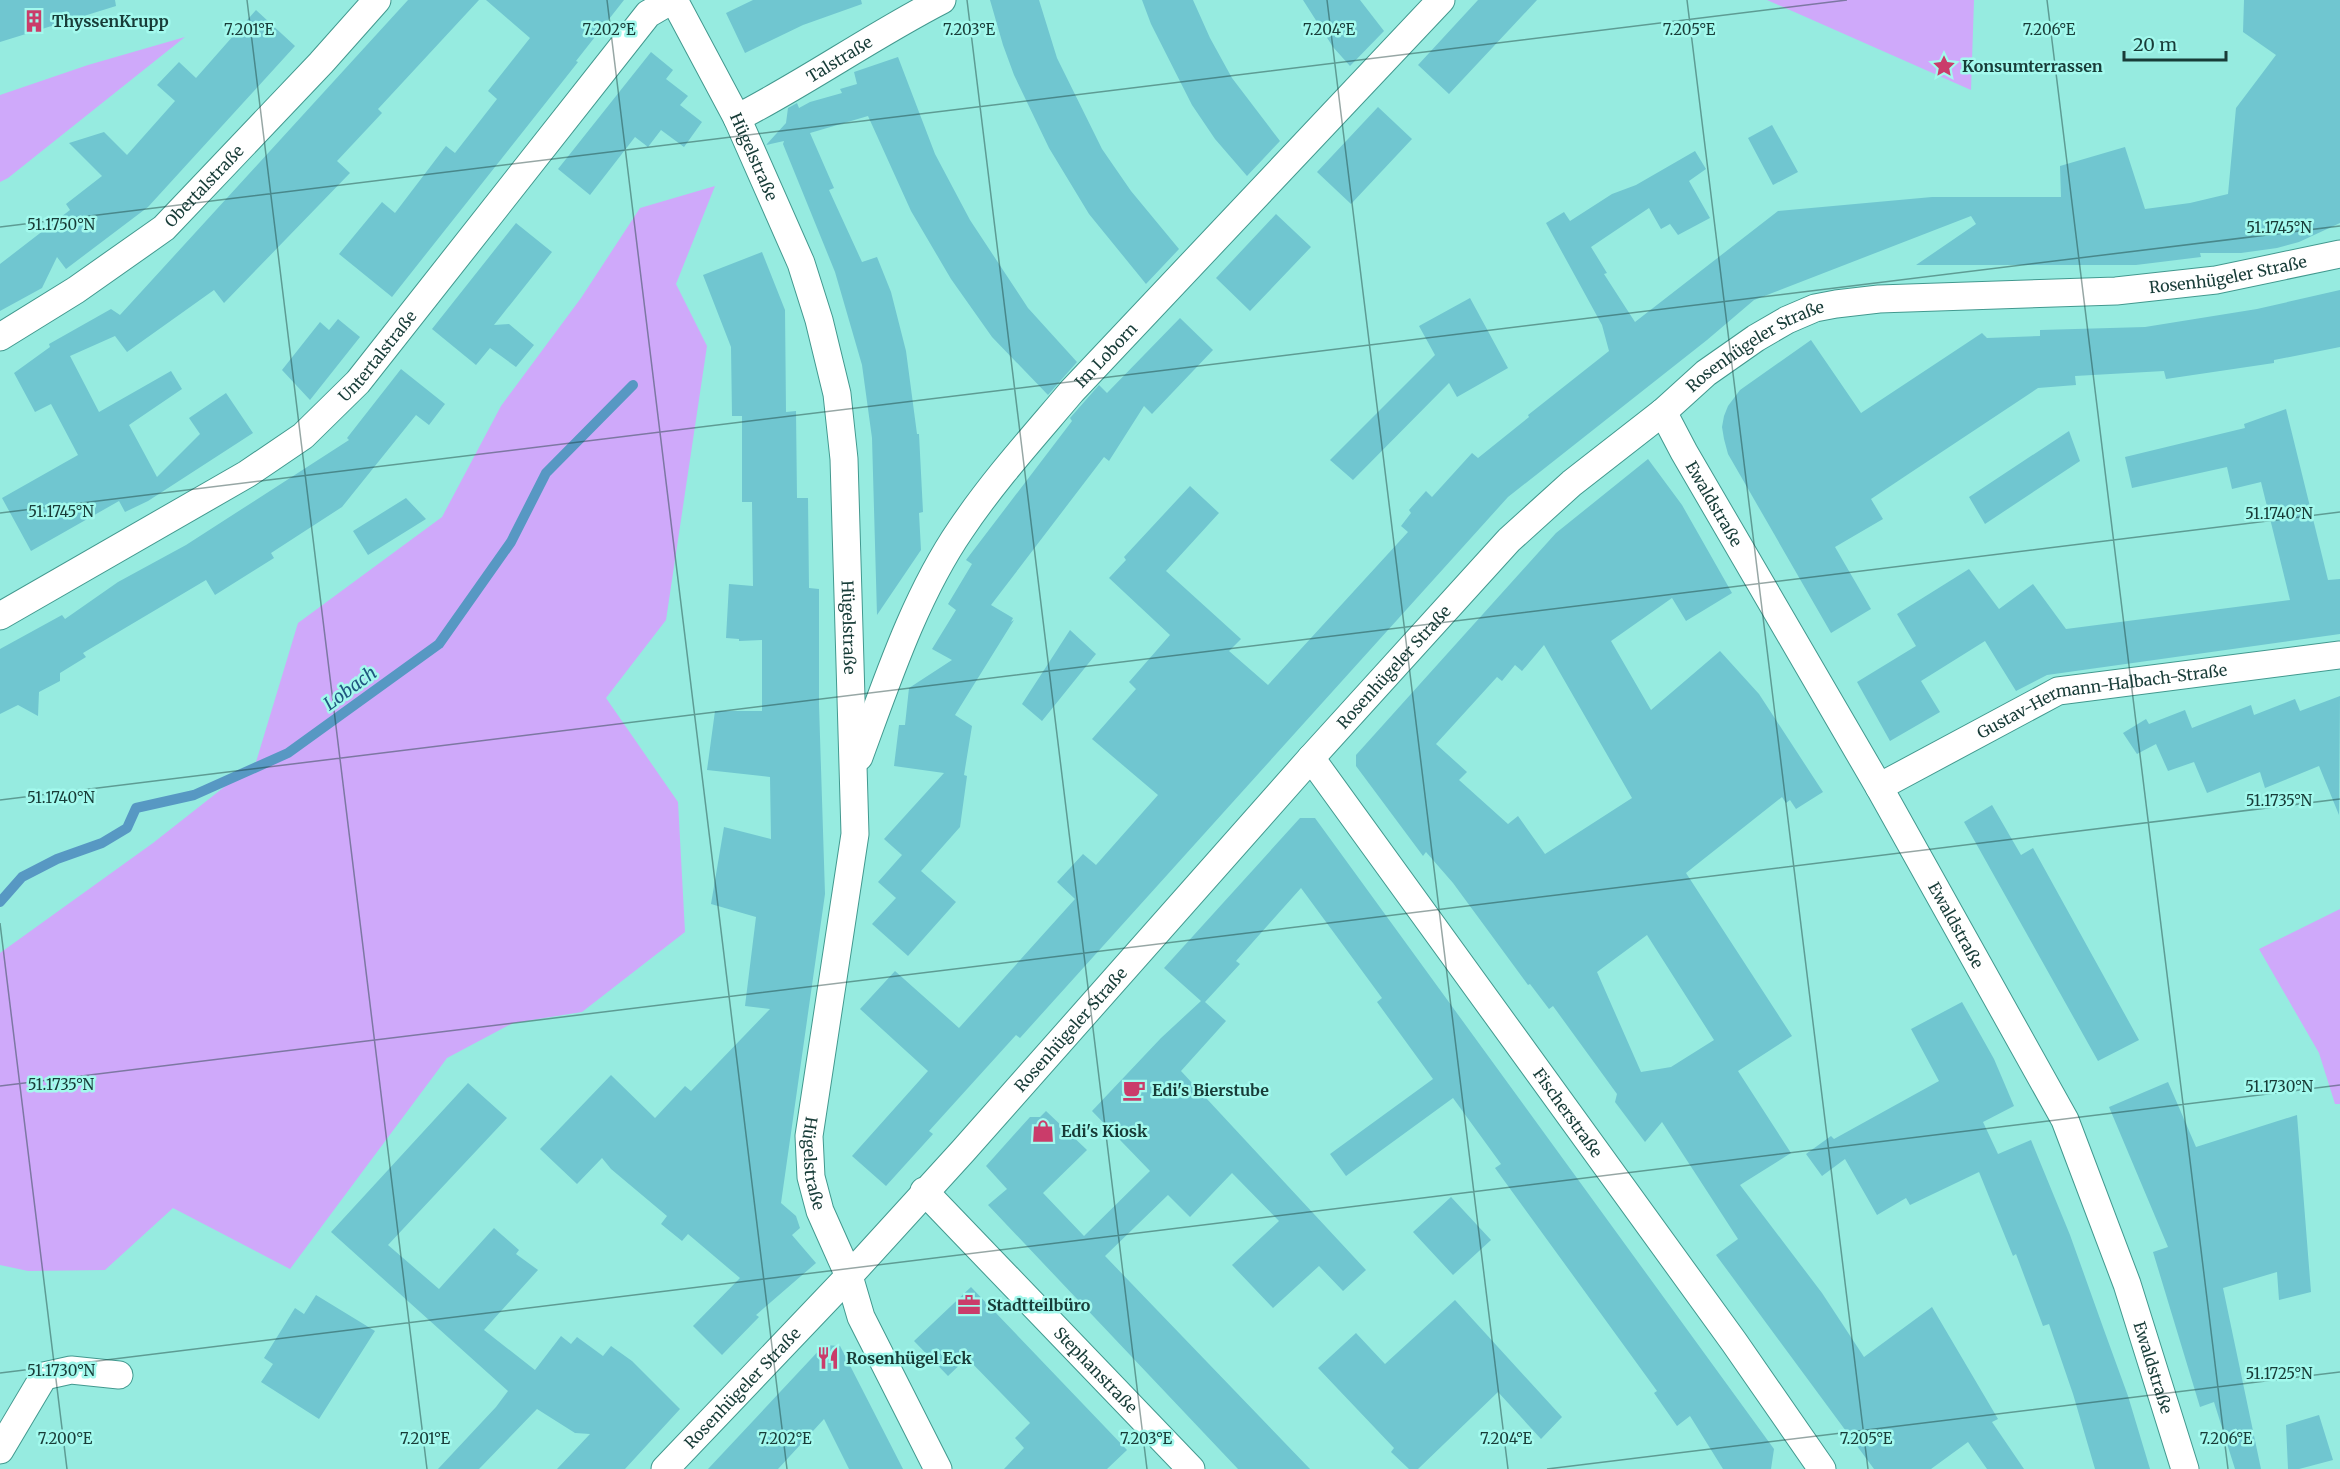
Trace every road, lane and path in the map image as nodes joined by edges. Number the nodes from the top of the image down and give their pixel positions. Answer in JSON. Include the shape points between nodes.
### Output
{"nodes":[{"id":1,"x":377,"y":0,"type":"edge"},
{"id":2,"x":673,"y":0,"type":"edge"},
{"id":3,"x":942,"y":0,"type":"edge"},
{"id":4,"x":1441,"y":0,"type":"edge"},
{"id":5,"x":737,"y":118,"type":"junction"},
{"id":6,"x":2340,"y":254,"type":"edge"},
{"id":7,"x":0,"y":337,"type":"edge"},
{"id":8,"x":1663,"y":412,"type":"junction"},
{"id":9,"x":0,"y":616,"type":"edge"},
{"id":10,"x":2340,"y":655,"type":"edge"},
{"id":11,"x":1311,"y":758,"type":"junction"},
{"id":12,"x":855,"y":767,"type":"junction"},
{"id":13,"x":1879,"y":787,"type":"junction"},
{"id":14,"x":924,"y":1191,"type":"junction"},
{"id":15,"x":849,"y":1276,"type":"junction"},
{"id":16,"x":119,"y":1375,"type":"dead end"},
{"id":17,"x":0,"y":1450,"type":"edge"},
{"id":18,"x":1818,"y":1467,"type":"edge"},
{"id":19,"x":665,"y":1469,"type":"edge"},
{"id":20,"x":938,"y":1469,"type":"edge"},
{"id":21,"x":1191,"y":1469,"type":"edge"},
{"id":22,"x":2185,"y":1469,"type":"edge"}],
"edges":[{"from":1,"to":7,"type":"street","name":"Obertalstraße","via":[[164,228]]},
{"from":2,"to":5,"type":"street","name":"Hügelstraße"},
{"from":2,"to":9,"type":"street","name":"Untertalstraße","via":[[648,14],[357,382],[303,436],[247,474]]},
{"from":3,"to":5,"type":"street","name":"Talstraße"},
{"from":4,"to":12,"type":"street","name":"Im Loborn","via":[[1072,391],[967,520],[920,600]]},
{"from":5,"to":12,"type":"street","name":"Hügelstraße","via":[[801,263],[837,394],[844,459]]},
{"from":6,"to":8,"type":"street","name":"Rosenhügeler Straße","via":[[2216,280],[2116,291],[1879,299],[1815,308],[1756,338],[1706,373]]},
{"from":8,"to":11,"type":"street","name":"Rosenhügeler Straße","via":[[1572,483],[1509,540]]},
{"from":8,"to":13,"type":"street","name":"Ewaldstraße"},
{"from":10,"to":13,"type":"street","name":"Gustav-Hermann-Halbach-Straße","via":[[2058,691]]},
{"from":11,"to":14,"type":"street","name":"Rosenhügeler Straße"},
{"from":11,"to":18,"type":"street","name":"Fischerstraße","via":[[1720,1323]]},
{"from":12,"to":15,"type":"street","name":"Hügelstraße","via":[[855,834],[809,1136],[811,1177],[820,1211]]},
{"from":13,"to":22,"type":"street","name":"Ewaldstraße","via":[[2065,1120],[2127,1284]]},
{"from":14,"to":15,"type":"street","name":"Rosenhügeler Straße"},
{"from":14,"to":21,"type":"street","name":"Stephanstraße"},
{"from":15,"to":19,"type":"street","name":"Rosenhügeler Straße"},
{"from":15,"to":20,"type":"street","name":"Hügelstraße","via":[[861,1317]]},
{"from":16,"to":17,"type":"street","via":[[71,1370],[44,1376]]}]}
